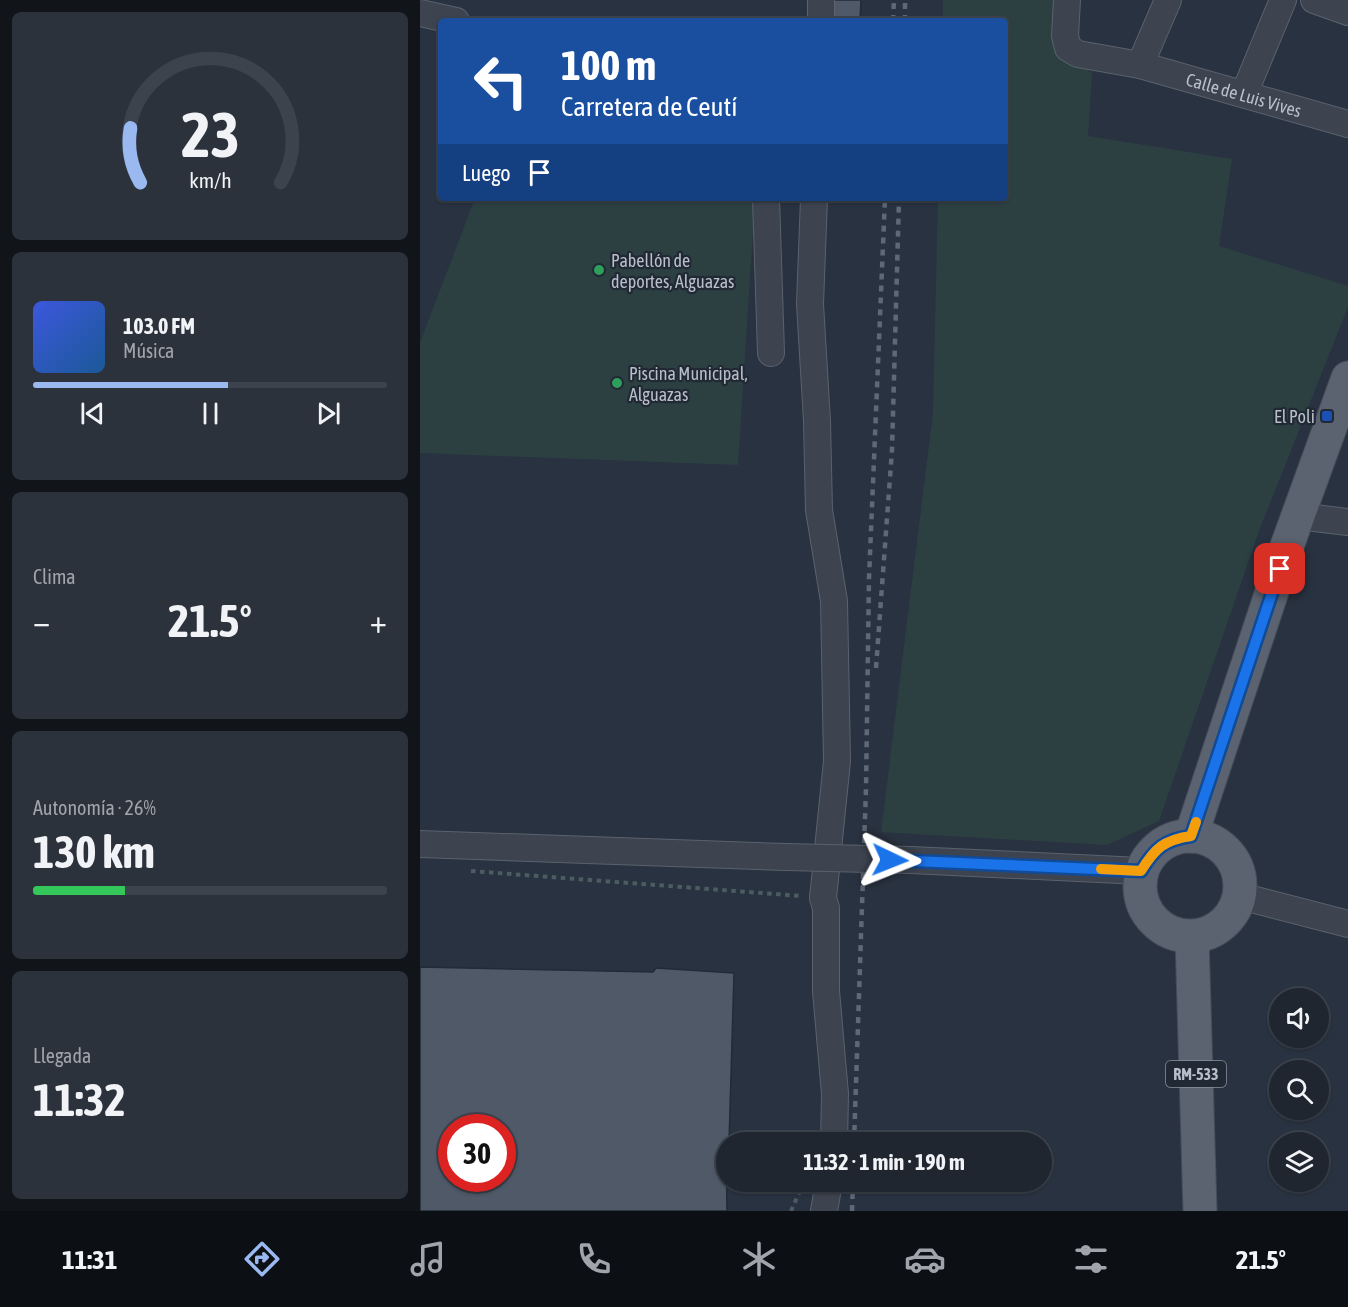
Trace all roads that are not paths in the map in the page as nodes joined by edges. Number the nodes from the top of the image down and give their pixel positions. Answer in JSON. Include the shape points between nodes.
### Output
{"nodes":[{"id":1,"x":821,"y":0,"type":"edge"},
{"id":2,"x":1067,"y":0,"type":"edge"},
{"id":3,"x":1168,"y":0,"type":"edge"},
{"id":4,"x":1283,"y":0,"type":"edge"},
{"id":5,"x":1314,"y":0,"type":"edge"},
{"id":6,"x":425,"y":9,"type":"edge"},
{"id":7,"x":1348,"y":12,"type":"edge"},
{"id":8,"x":448,"y":18,"type":"edge"},
{"id":9,"x":821,"y":18,"type":"edge"},
{"id":10,"x":1140,"y":65,"type":"junction"},
{"id":11,"x":1244,"y":94,"type":"junction"},
{"id":12,"x":1348,"y":124,"type":"edge"},
{"id":13,"x":766,"y":201,"type":"edge"},
{"id":14,"x":814,"y":201,"type":"edge"},
{"id":15,"x":771,"y":353,"type":"dead end"},
{"id":16,"x":1348,"y":378,"type":"edge"},
{"id":17,"x":1298,"y":516,"type":"junction"},
{"id":18,"x":1348,"y":522,"type":"edge"},
{"id":19,"x":1191,"y":836,"type":"junction"},
{"id":20,"x":420,"y":844,"type":"edge"},
{"id":21,"x":1141,"y":871,"type":"junction"},
{"id":22,"x":1240,"y":896,"type":"junction"},
{"id":23,"x":1348,"y":924,"type":"edge"},
{"id":24,"x":1192,"y":937,"type":"junction"},
{"id":25,"x":835,"y":1132,"type":"edge"},
{"id":26,"x":827,"y":1192,"type":"edge"},
{"id":27,"x":824,"y":1211,"type":"edge"},
{"id":28,"x":1200,"y":1211,"type":"edge"}],
"edges":[{"from":1,"to":9,"type":"street"},
{"from":2,"to":10,"type":"street","name":"Calle de Luis Vives","via":[[1068,48],[1078,54]]},
{"from":3,"to":10,"type":"street"},
{"from":4,"to":11,"type":"street"},
{"from":5,"to":7,"type":"street"},
{"from":6,"to":8,"type":"street"},
{"from":10,"to":11,"type":"street","name":"Calle de Luis Vives"},
{"from":11,"to":12,"type":"street","name":"Calle de Luis Vives"},
{"from":13,"to":15,"type":"street"},
{"from":14,"to":25,"type":"street","via":[[810,304],[819,510],[834,601],[837,761],[823,898]]},
{"from":16,"to":17,"type":"main road"},
{"from":17,"to":18,"type":"street"},
{"from":17,"to":19,"type":"main road"},
{"from":19,"to":21,"type":"main road","via":[[1173,839],[1153,852]]},
{"from":19,"to":22,"type":"main road","via":[[1225,850],[1239,874]]},
{"from":20,"to":21,"type":"street","bridge":true},
{"from":21,"to":24,"type":"main road","via":[[1141,897],[1152,919],[1169,932]]},
{"from":22,"to":23,"type":"street"},
{"from":22,"to":24,"type":"main road","via":[[1234,912],[1220,927]]},
{"from":24,"to":28,"type":"main road","number":"RM-533"},
{"from":26,"to":27,"type":"street"}]}
